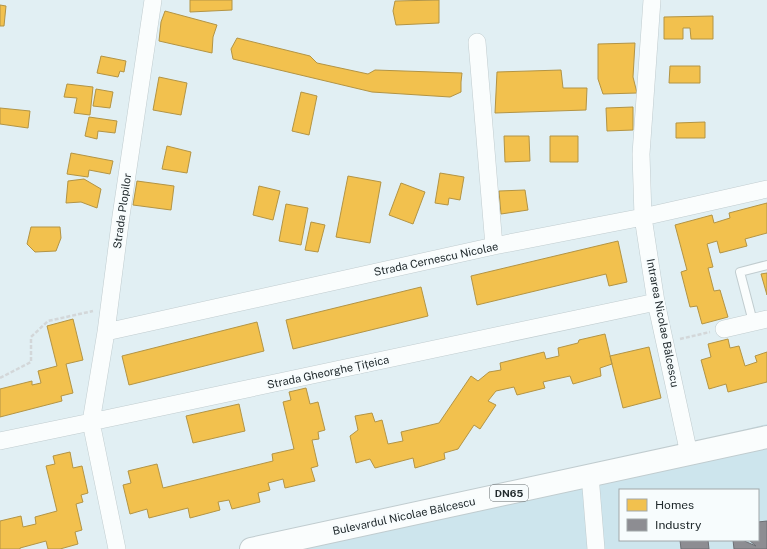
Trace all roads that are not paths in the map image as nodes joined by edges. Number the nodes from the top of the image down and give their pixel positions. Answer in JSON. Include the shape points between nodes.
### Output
{"nodes":[{"id":1,"x":154,"y":0,"type":"edge"},
{"id":2,"x":652,"y":0,"type":"edge"},
{"id":3,"x":477,"y":42,"type":"dead end"},
{"id":4,"x":767,"y":189,"type":"edge"},
{"id":5,"x":643,"y":217,"type":"junction"},
{"id":6,"x":494,"y":246,"type":"junction"},
{"id":7,"x":767,"y":265,"type":"edge"},
{"id":8,"x":656,"y":302,"type":"junction"},
{"id":9,"x":760,"y":320,"type":"edge"},
{"id":10,"x":724,"y":329,"type":"road end"},
{"id":11,"x":106,"y":332,"type":"junction"},
{"id":12,"x":91,"y":422,"type":"junction"},
{"id":13,"x":767,"y":437,"type":"edge"},
{"id":14,"x":0,"y":441,"type":"edge"},
{"id":15,"x":689,"y":454,"type":"junction"},
{"id":16,"x":590,"y":475,"type":"junction"},
{"id":17,"x":117,"y":549,"type":"edge"},
{"id":18,"x":251,"y":549,"type":"edge"},
{"id":19,"x":596,"y":549,"type":"edge"}],
"edges":[{"from":1,"to":11,"type":"street","name":"Strada Plopilor","via":[[120,216]]},
{"from":2,"to":5,"type":"street","name":"Intrarea Nicolae Bălcescu","via":[[641,154]]},
{"from":3,"to":6,"type":"street"},
{"from":4,"to":5,"type":"street","name":"Strada Cernescu Nicolae"},
{"from":5,"to":6,"type":"street","name":"Strada Cernescu Nicolae"},
{"from":5,"to":8,"type":"street","name":"Intrarea Nicolae Bălcescu"},
{"from":6,"to":11,"type":"street","name":"Strada Cernescu Nicolae"},
{"from":7,"to":9,"type":"lane","via":[[740,272]]},
{"from":8,"to":12,"type":"street","name":"Strada Gheorghe Țițeica"},
{"from":8,"to":15,"type":"street","name":"Intrarea Nicolae Bălcescu"},
{"from":9,"to":10,"type":"street"},
{"from":11,"to":12,"type":"street","name":"Strada Plopilor"},
{"from":12,"to":14,"type":"street","name":"Strada Gheorghe Țițeica"},
{"from":12,"to":17,"type":"street"},
{"from":13,"to":15,"type":"main road","name":"Bulevardul Nicolae Bălcescu","number":"DN65"},
{"from":15,"to":16,"type":"main road","name":"Bulevardul Nicolae Bălcescu","number":"DN65"},
{"from":16,"to":18,"type":"main road","name":"Bulevardul Nicolae Bălcescu","number":"DN65"},
{"from":16,"to":19,"type":"street"}]}
